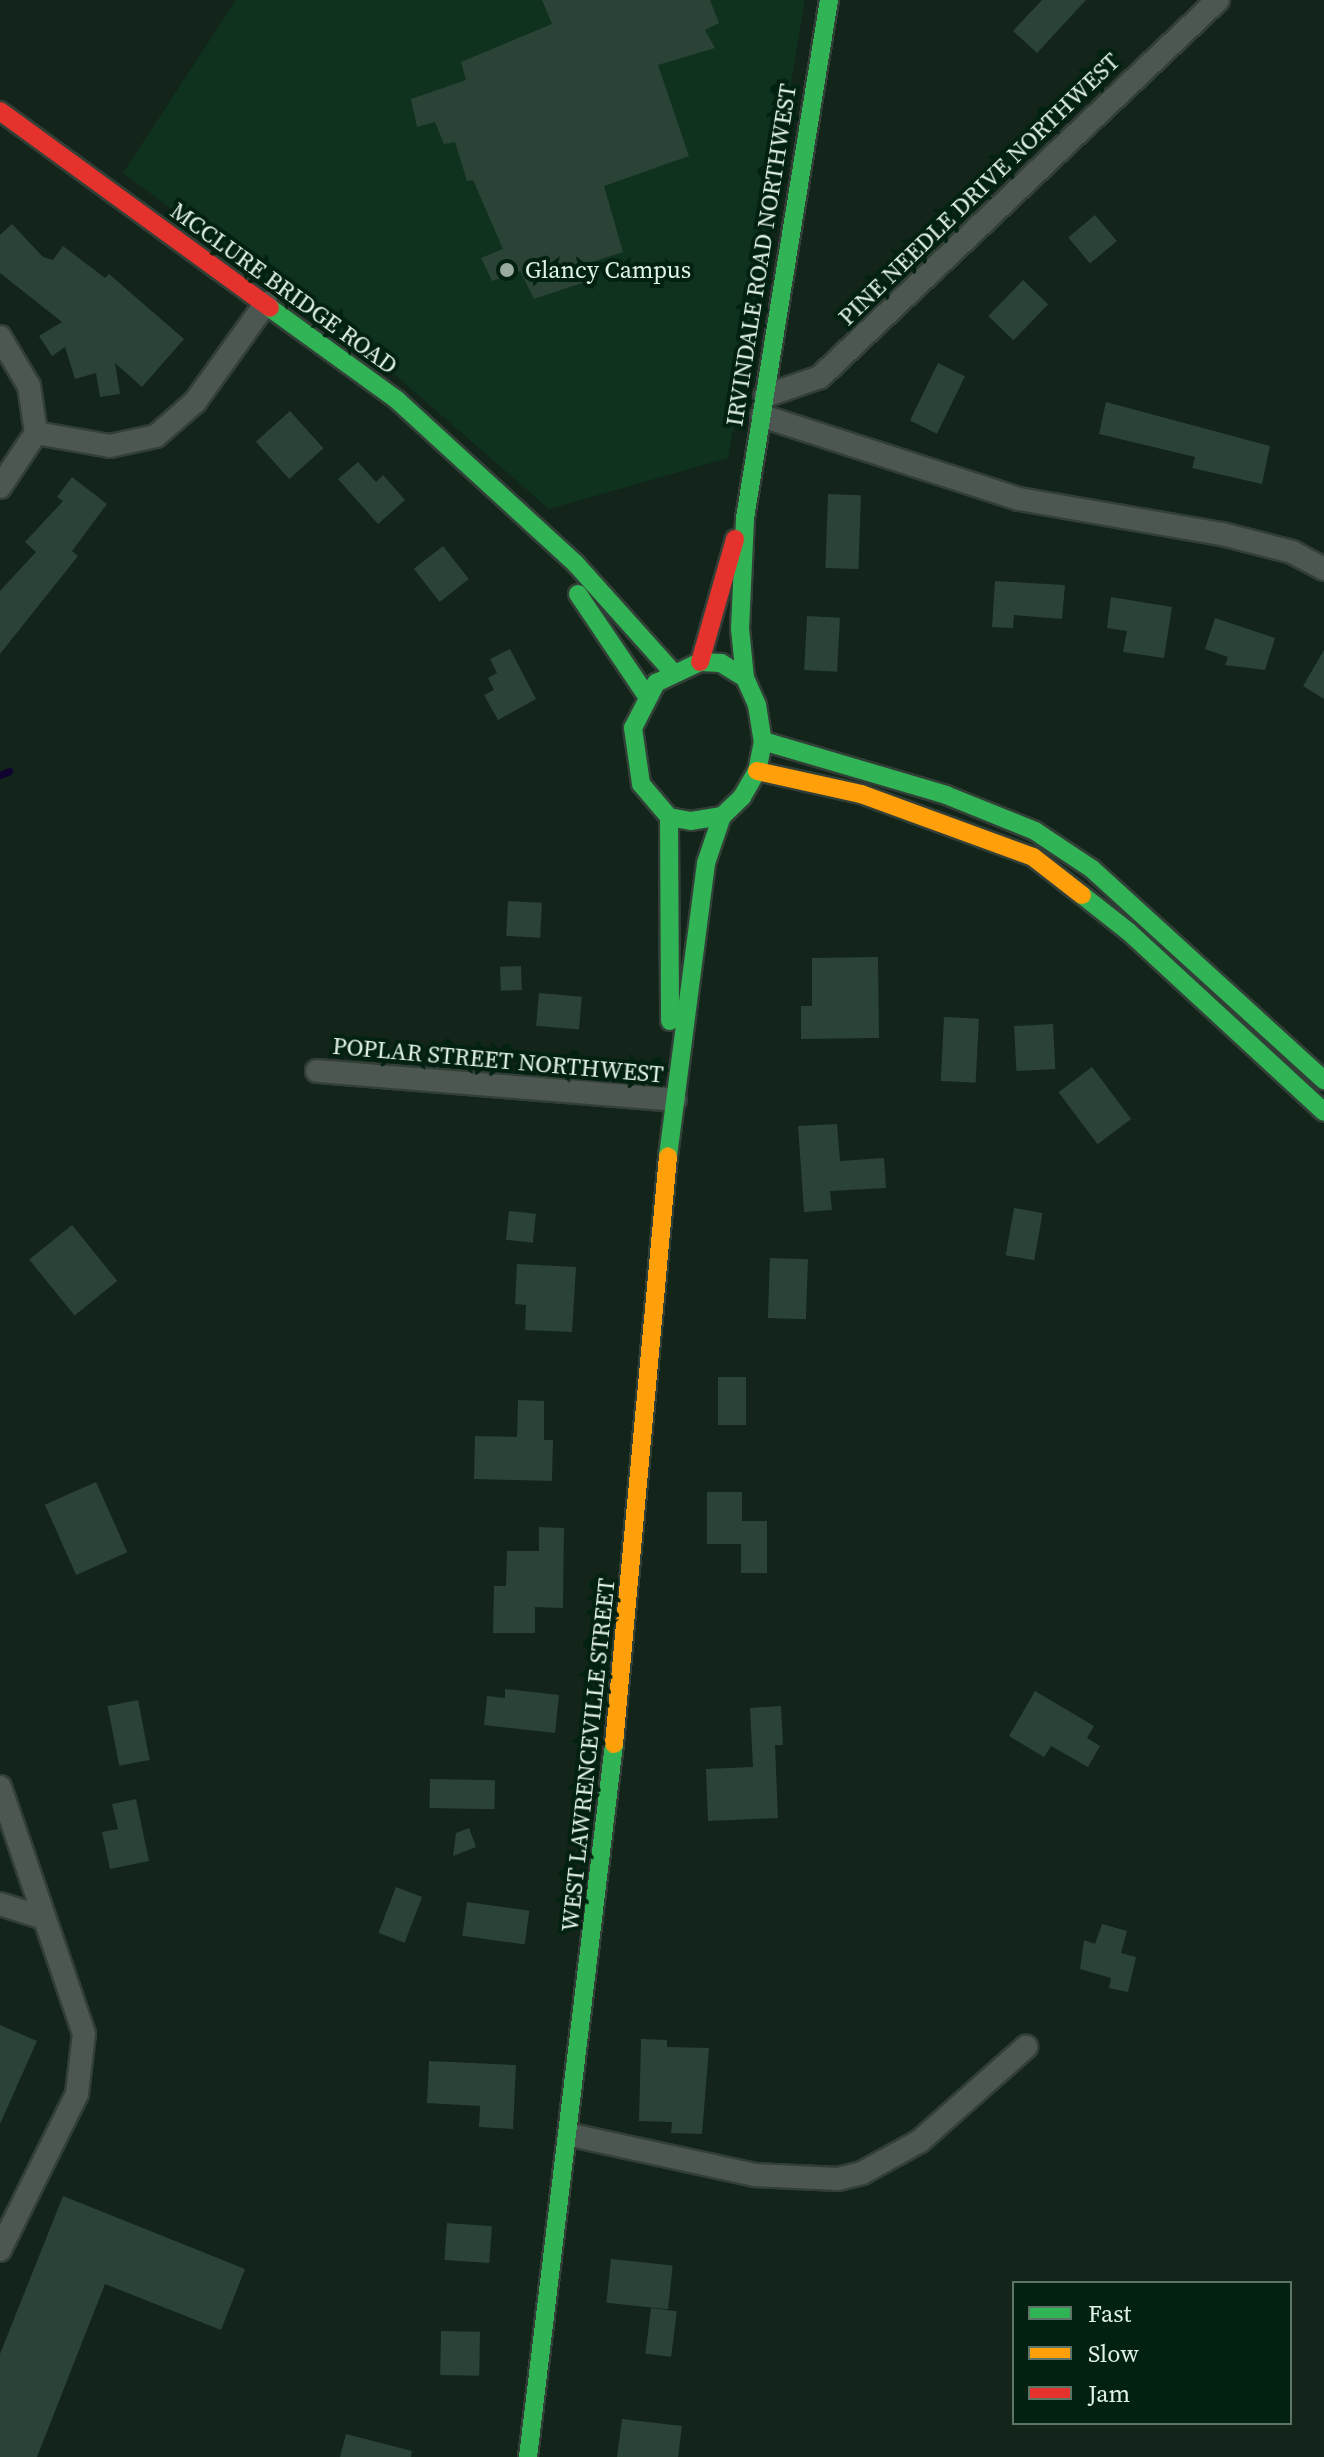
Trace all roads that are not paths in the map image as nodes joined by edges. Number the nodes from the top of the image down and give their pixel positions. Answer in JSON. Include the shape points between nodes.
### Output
{"nodes":[{"id":1,"x":829,"y":0,"type":"edge"},
{"id":2,"x":1218,"y":0,"type":"edge"},
{"id":3,"x":0,"y":111,"type":"edge"},
{"id":4,"x":266,"y":303,"type":"junction"},
{"id":5,"x":0,"y":337,"type":"edge"},
{"id":6,"x":764,"y":406,"type":"junction"},
{"id":7,"x":36,"y":433,"type":"junction"},
{"id":8,"x":0,"y":487,"type":"edge"},
{"id":9,"x":528,"y":518,"type":"junction"},
{"id":10,"x":745,"y":518,"type":"junction"},
{"id":11,"x":1324,"y":569,"type":"edge"},
{"id":12,"x":700,"y":662,"type":"junction"},
{"id":13,"x":672,"y":671,"type":"junction"},
{"id":14,"x":745,"y":678,"type":"junction"},
{"id":15,"x":646,"y":695,"type":"junction"},
{"id":16,"x":763,"y":741,"type":"junction"},
{"id":17,"x":757,"y":771,"type":"junction"},
{"id":18,"x":722,"y":816,"type":"junction"},
{"id":19,"x":669,"y":817,"type":"junction"},
{"id":20,"x":677,"y":1055,"type":"junction"},
{"id":21,"x":317,"y":1071,"type":"dead end"},
{"id":22,"x":1324,"y":1080,"type":"edge"},
{"id":23,"x":675,"y":1100,"type":"junction"},
{"id":24,"x":1324,"y":1112,"type":"edge"},
{"id":25,"x":0,"y":1787,"type":"edge"},
{"id":26,"x":0,"y":1904,"type":"edge"},
{"id":27,"x":44,"y":1918,"type":"junction"},
{"id":28,"x":1026,"y":2047,"type":"dead end"},
{"id":29,"x":571,"y":2135,"type":"junction"},
{"id":30,"x":0,"y":2192,"type":"edge"},
{"id":31,"x":21,"y":2202,"type":"junction"},
{"id":32,"x":0,"y":2250,"type":"edge"},
{"id":33,"x":528,"y":2457,"type":"edge"}],
"edges":[{"from":1,"to":6,"type":"street","name":"IRVINDALE ROAD NORTHWEST"},
{"from":2,"to":6,"type":"street","name":"PINE NEEDLE DRIVE NORTHWEST","via":[[820,377]]},
{"from":3,"to":4,"type":"street","name":"MCCLURE BRIDGE ROAD"},
{"from":4,"to":7,"type":"street","via":[[195,402],[156,436],[110,446]]},
{"from":4,"to":9,"type":"street","name":"MCCLURE BRIDGE ROAD","via":[[397,400]]},
{"from":5,"to":7,"type":"street","via":[[29,386]]},
{"from":6,"to":10,"type":"street","name":"IRVINDALE ROAD NORTHWEST"},
{"from":6,"to":11,"type":"street","via":[[1019,499],[1222,534],[1292,552]]},
{"from":7,"to":8,"type":"street"},
{"from":9,"to":13,"type":"street","name":"MCCLURE BRIDGE ROAD"},
{"from":9,"to":15,"type":"street","name":"MCCLURE BRIDGE ROAD"},
{"from":10,"to":12,"type":"street","name":"IRVINDALE ROAD NORTHWEST","via":[[726,560]]},
{"from":10,"to":14,"type":"street","name":"IRVINDALE ROAD NORTHWEST","via":[[740,629]]},
{"from":12,"to":13,"type":"street"},
{"from":12,"to":14,"type":"street","via":[[721,663]]},
{"from":13,"to":15,"type":"street"},
{"from":14,"to":16,"type":"street","via":[[757,705]]},
{"from":15,"to":19,"type":"street","via":[[633,728],[634,761],[641,784]]},
{"from":16,"to":17,"type":"street"},
{"from":16,"to":22,"type":"street","via":[[946,795],[1035,831],[1092,869]]},
{"from":17,"to":18,"type":"street","via":[[742,797]]},
{"from":17,"to":24,"type":"street","via":[[861,794],[1033,857],[1129,932]]},
{"from":18,"to":19,"type":"street","via":[[691,821]]},
{"from":18,"to":20,"type":"street","name":"WEST LAWRENCEVILLE STREET","via":[[706,863],[687,1018]]},
{"from":19,"to":20,"type":"street","name":"WEST LAWRENCEVILLE STREET","via":[[669,1017]]},
{"from":20,"to":23,"type":"street","name":"WEST LAWRENCEVILLE STREET"},
{"from":21,"to":23,"type":"street","name":"POPLAR STREET NORTHWEST"},
{"from":23,"to":29,"type":"street","name":"WEST LAWRENCEVILLE STREET","via":[[602,1874]]},
{"from":25,"to":27,"type":"street"},
{"from":26,"to":27,"type":"street"},
{"from":27,"to":31,"type":"street","via":[[84,2034],[77,2094]]},
{"from":28,"to":29,"type":"street","via":[[920,2141],[862,2173],[838,2179],[754,2175]]},
{"from":29,"to":33,"type":"street","name":"WEST LAWRENCEVILLE STREET"},
{"from":30,"to":31,"type":"street"},
{"from":31,"to":32,"type":"street"}]}
